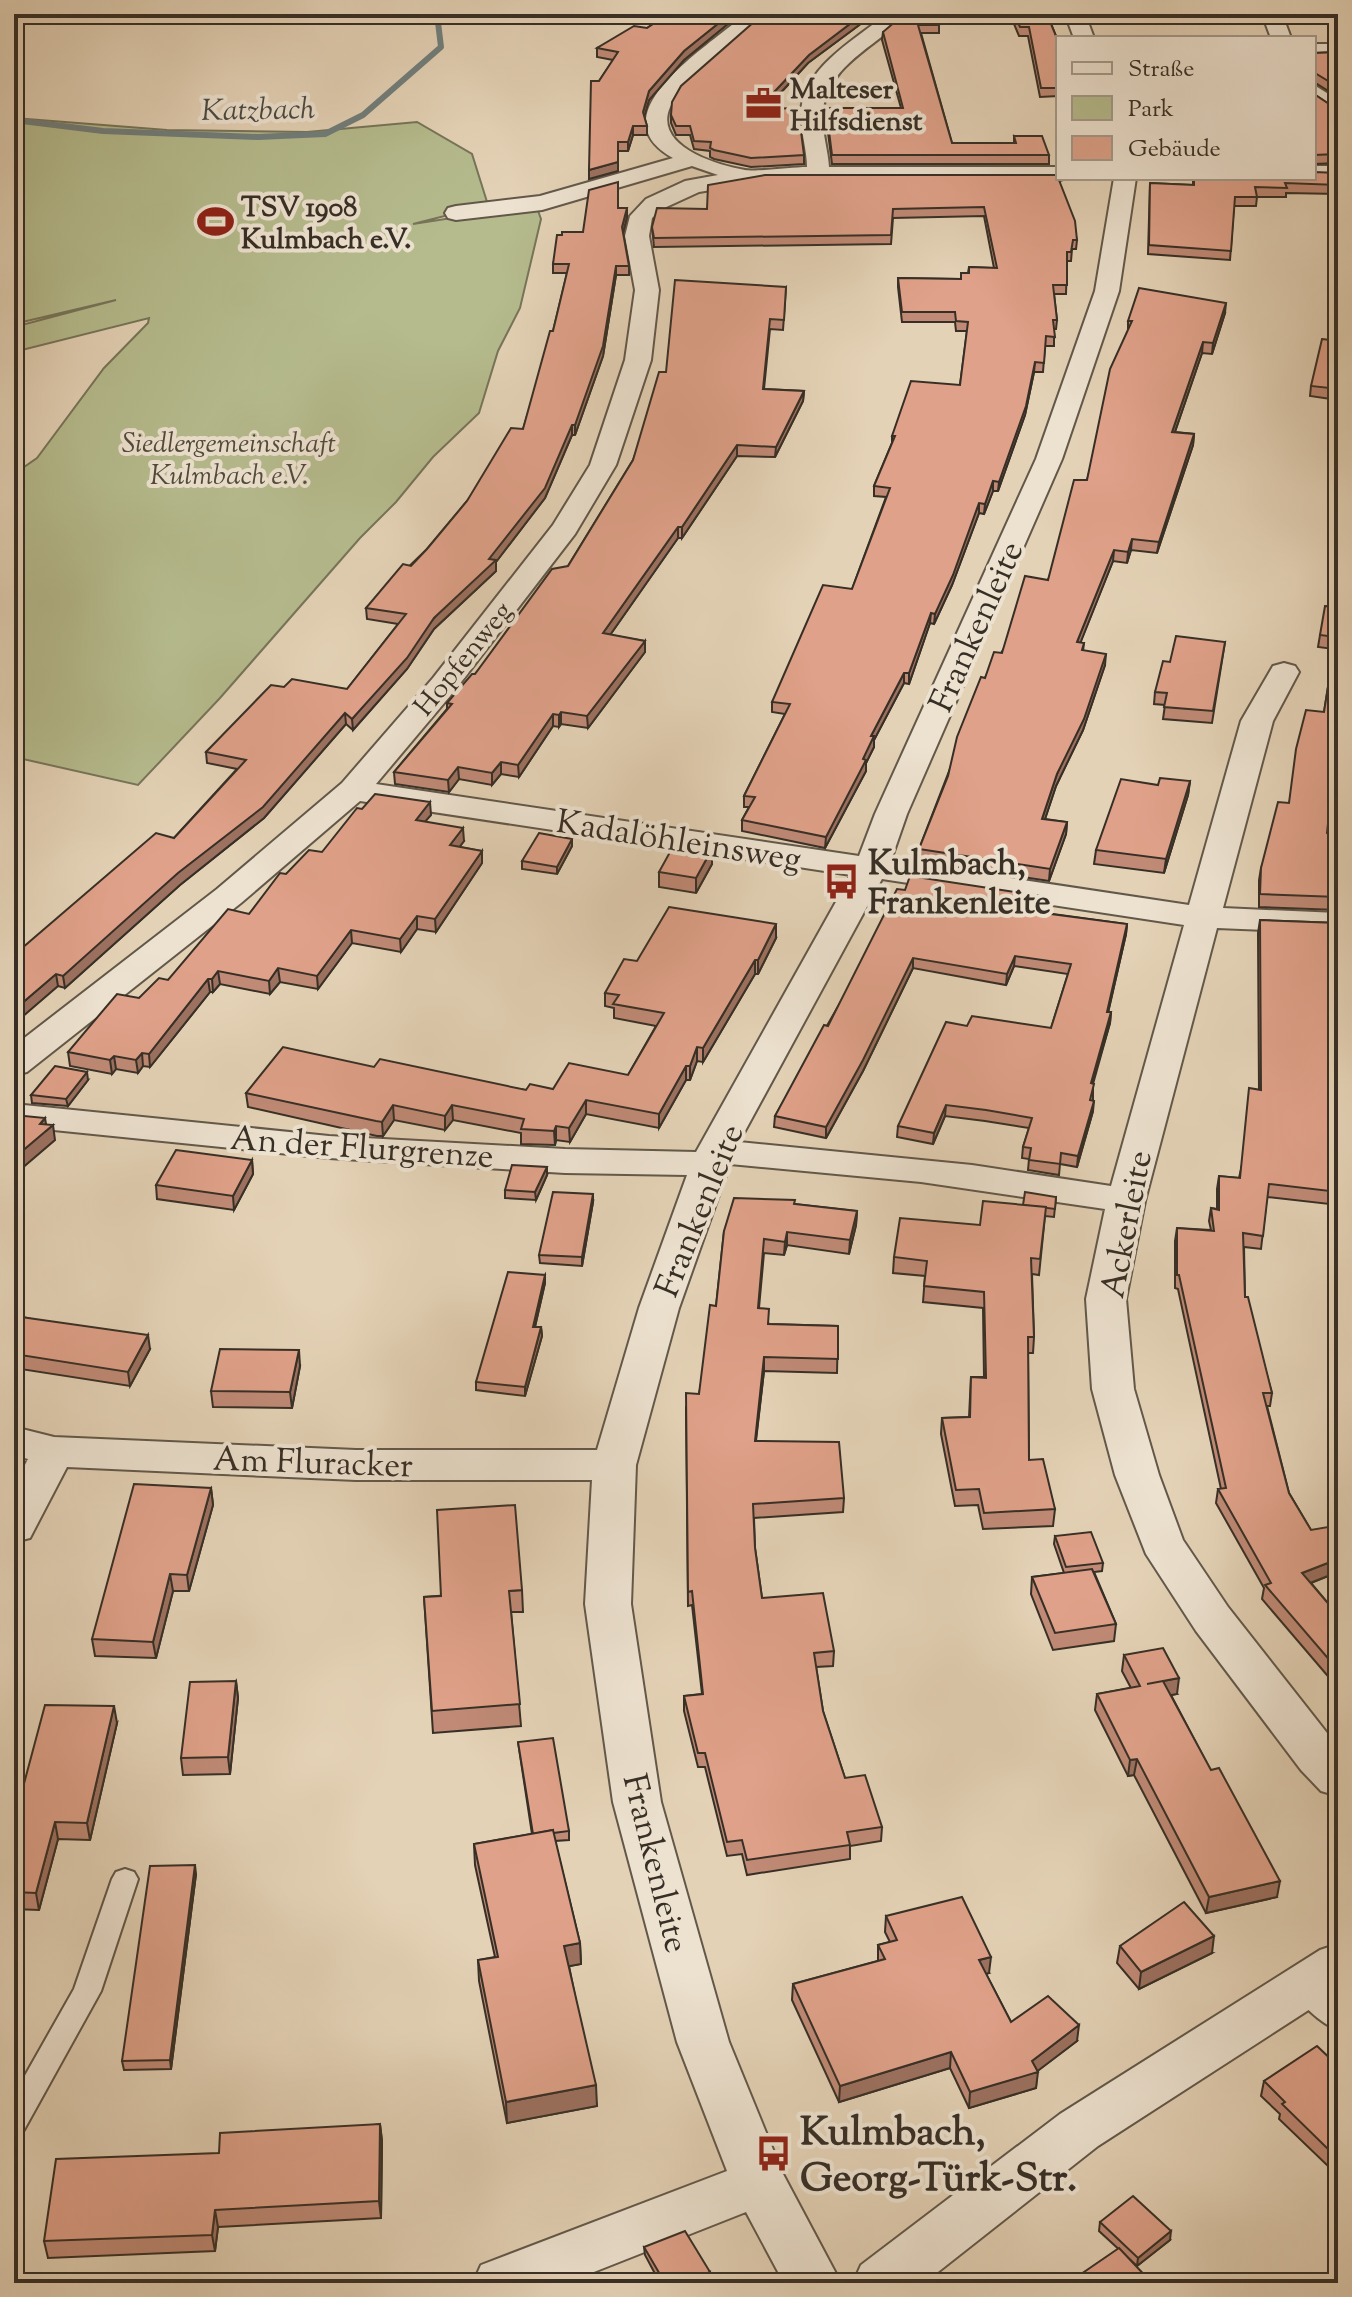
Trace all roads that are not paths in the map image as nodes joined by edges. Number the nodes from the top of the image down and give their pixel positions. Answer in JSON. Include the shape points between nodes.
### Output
{"nodes":[{"id":1,"x":756,"y":14,"type":"edge"},
{"id":2,"x":1075,"y":14,"type":"edge"},
{"id":3,"x":1272,"y":14,"type":"edge"},
{"id":4,"x":894,"y":23,"type":"edge"},
{"id":5,"x":1083,"y":36,"type":"edge"},
{"id":6,"x":1280,"y":36,"type":"edge"},
{"id":7,"x":1316,"y":50,"type":"edge"},
{"id":8,"x":1338,"y":50,"type":"edge"},
{"id":9,"x":1316,"y":93,"type":"edge"},
{"id":10,"x":1336,"y":110,"type":"edge"},
{"id":11,"x":694,"y":159,"type":"junction"},
{"id":12,"x":818,"y":172,"type":"junction"},
{"id":13,"x":1316,"y":173,"type":"edge"},
{"id":14,"x":1338,"y":173,"type":"edge"},
{"id":15,"x":1056,"y":174,"type":"edge"},
{"id":16,"x":742,"y":176,"type":"junction"},
{"id":17,"x":1125,"y":180,"type":"edge"},
{"id":18,"x":456,"y":213,"type":"dead end"},
{"id":19,"x":1284,"y":672,"type":"dead end"},
{"id":20,"x":353,"y":790,"type":"junction"},
{"id":21,"x":871,"y":869,"type":"junction"},
{"id":22,"x":1201,"y":917,"type":"junction"},
{"id":23,"x":1338,"y":923,"type":"edge"},
{"id":24,"x":14,"y":1064,"type":"edge"},
{"id":25,"x":14,"y":1115,"type":"edge"},
{"id":26,"x":712,"y":1158,"type":"junction"},
{"id":27,"x":1126,"y":1201,"type":"junction"},
{"id":28,"x":34,"y":1446,"type":"edge"},
{"id":29,"x":614,"y":1465,"type":"junction"},
{"id":30,"x":14,"y":1527,"type":"edge"},
{"id":31,"x":1338,"y":1778,"type":"edge"},
{"id":32,"x":125,"y":1879,"type":"dead end"},
{"id":33,"x":1327,"y":1990,"type":"edge"},
{"id":34,"x":14,"y":2121,"type":"edge"},
{"id":35,"x":759,"y":2183,"type":"junction"},
{"id":36,"x":501,"y":2283,"type":"edge"},
{"id":37,"x":813,"y":2283,"type":"edge"},
{"id":38,"x":881,"y":2283,"type":"edge"}],
"edges":[{"from":1,"to":11,"type":"street","via":[[675,82],[661,101],[656,134]]},
{"from":2,"to":5,"type":"street"},
{"from":3,"to":6,"type":"street"},
{"from":4,"to":12,"type":"street","via":[[826,77],[813,97]]},
{"from":7,"to":8,"type":"street"},
{"from":9,"to":10,"type":"street"},
{"from":11,"to":16,"type":"street"},
{"from":11,"to":18,"type":"street","via":[[542,203]]},
{"from":12,"to":15,"type":"street"},
{"from":12,"to":16,"type":"street"},
{"from":13,"to":14,"type":"street"},
{"from":16,"to":20,"type":"street","name":"Hopfenweg","via":[[677,191],[641,216],[637,236],[647,290],[638,360],[603,465],[565,528],[444,684]]},
{"from":17,"to":21,"type":"street","name":"Frankenleite","via":[[1107,291],[1054,445]]},
{"from":19,"to":22,"type":"street","name":"Ackerleite","via":[[1257,721]]},
{"from":20,"to":21,"type":"street","name":"Kadalöhleinsweg"},
{"from":20,"to":24,"type":"street","name":"Hopfenweg","via":[[229,896]]},
{"from":21,"to":22,"type":"street","name":"Kadalöhleinsweg"},
{"from":21,"to":26,"type":"street","name":"Frankenleite"},
{"from":22,"to":23,"type":"street","name":"Kadalöhleinsweg"},
{"from":22,"to":27,"type":"street","name":"Ackerleite"},
{"from":25,"to":26,"type":"street","name":"An der Flurgrenze","via":[[329,1147],[565,1161]]},
{"from":26,"to":27,"type":"street","name":"An der Flurgrenze","via":[[849,1162]]},
{"from":26,"to":29,"type":"street","name":"Frankenleite","via":[[659,1308]]},
{"from":27,"to":31,"type":"street","name":"Ackerleite","via":[[1106,1299],[1113,1389],[1137,1475],[1162,1543],[1212,1619]]},
{"from":28,"to":29,"type":"street","name":"Am Fluracker","via":[[356,1465]]},
{"from":28,"to":30,"type":"street"},
{"from":29,"to":35,"type":"street","name":"Frankenleite","via":[[608,1604],[637,1802],[703,2042]]},
{"from":32,"to":34,"type":"lane","via":[[87,1991]]},
{"from":33,"to":38,"type":"street","via":[[1079,2130]]},
{"from":35,"to":36,"type":"street"},
{"from":35,"to":37,"type":"street","name":"Frankenleite"}]}
